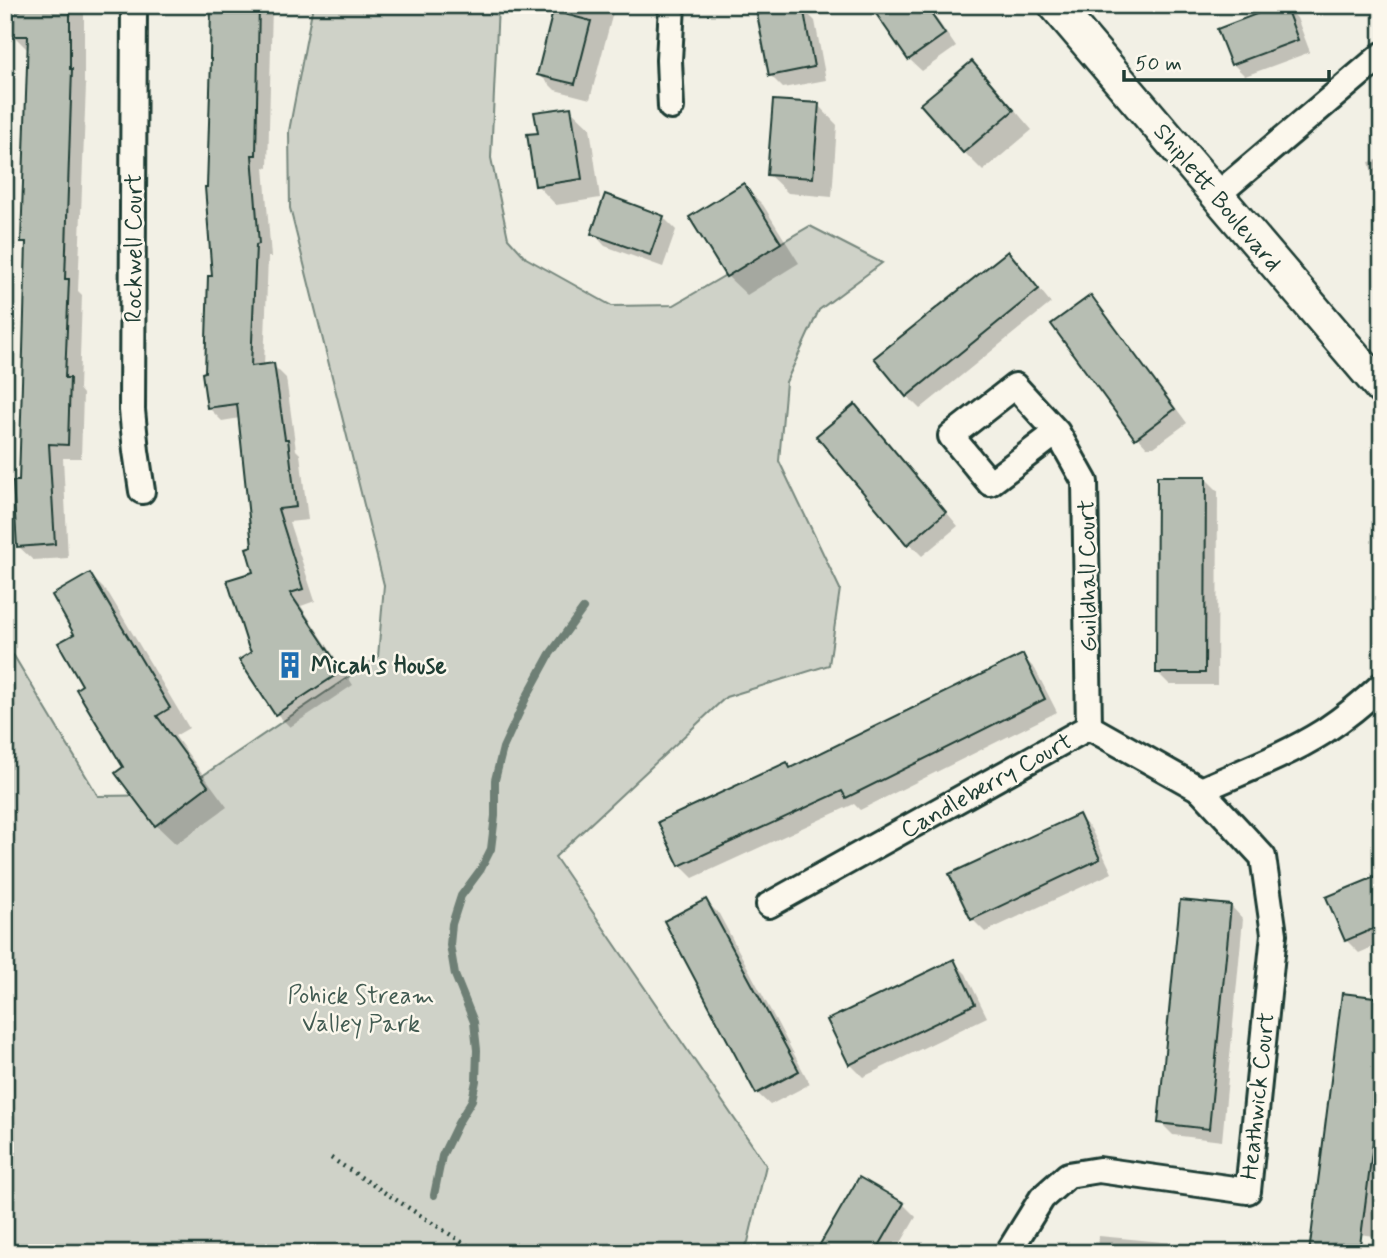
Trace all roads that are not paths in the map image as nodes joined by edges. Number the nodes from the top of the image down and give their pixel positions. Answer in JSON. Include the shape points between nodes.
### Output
{"nodes":[{"id":1,"x":134,"y":5,"type":"edge"},
{"id":2,"x":672,"y":5,"type":"edge"},
{"id":3,"x":1055,"y":5,"type":"edge"},
{"id":4,"x":1382,"y":55,"type":"edge"},
{"id":5,"x":671,"y":107,"type":"dead end"},
{"id":6,"x":1217,"y":195,"type":"junction"},
{"id":7,"x":1382,"y":389,"type":"edge"},
{"id":8,"x":1057,"y":432,"type":"dead end"},
{"id":9,"x":142,"y":491,"type":"dead end"},
{"id":10,"x":1382,"y":685,"type":"edge"},
{"id":11,"x":1089,"y":727,"type":"junction"},
{"id":12,"x":1201,"y":790,"type":"junction"},
{"id":13,"x":769,"y":905,"type":"dead end"},
{"id":14,"x":1008,"y":1253,"type":"edge"}],
"edges":[{"from":1,"to":9,"type":"street","name":"Rockwell Court","via":[[132,410]]},
{"from":2,"to":5,"type":"street"},
{"from":3,"to":6,"type":"street","name":"Shiplett Boulevard"},
{"from":4,"to":6,"type":"street"},
{"from":6,"to":7,"type":"street","name":"Shiplett Boulevard"},
{"from":8,"to":11,"type":"street","name":"Guildhall Court","via":[[1085,482]]},
{"from":10,"to":12,"type":"street","via":[[1321,733]]},
{"from":11,"to":12,"type":"street","name":"Candleberry Court"},
{"from":11,"to":13,"type":"street","name":"Candleberry Court"},
{"from":12,"to":14,"type":"street","name":"Heathwick Court","via":[[1263,857],[1274,934],[1248,1191],[1099,1170],[1068,1175],[1042,1198]]}]}
